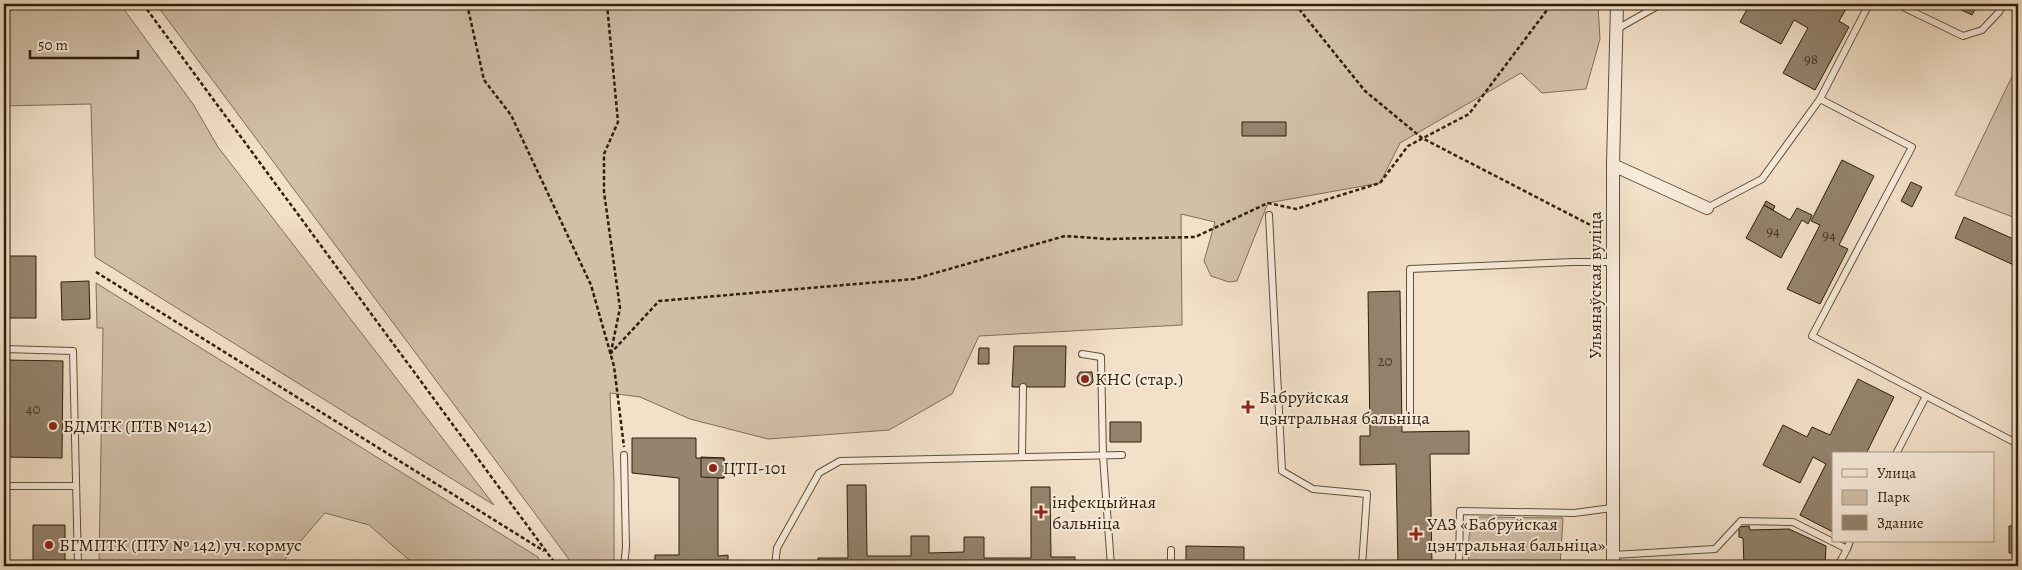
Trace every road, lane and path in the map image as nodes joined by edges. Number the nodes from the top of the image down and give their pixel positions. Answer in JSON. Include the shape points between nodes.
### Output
{"nodes":[{"id":1,"x":143,"y":4,"type":"edge"},
{"id":2,"x":466,"y":4,"type":"edge"},
{"id":3,"x":607,"y":4,"type":"edge"},
{"id":4,"x":1295,"y":4,"type":"edge"},
{"id":5,"x":1554,"y":4,"type":"edge"},
{"id":6,"x":1617,"y":4,"type":"edge"},
{"id":7,"x":1661,"y":4,"type":"edge"},
{"id":8,"x":1869,"y":4,"type":"edge"},
{"id":9,"x":1907,"y":4,"type":"edge"},
{"id":10,"x":2003,"y":4,"type":"edge"},
{"id":11,"x":1616,"y":30,"type":"junction"},
{"id":12,"x":1820,"y":99,"type":"junction"},
{"id":13,"x":1422,"y":138,"type":"junction"},
{"id":14,"x":1613,"y":165,"type":"junction"},
{"id":15,"x":1707,"y":208,"type":"joint"},
{"id":16,"x":1269,"y":215,"type":"dead end"},
{"id":17,"x":1613,"y":236,"type":"junction"},
{"id":18,"x":1613,"y":262,"type":"junction"},
{"id":19,"x":96,"y":272,"type":"dead end"},
{"id":20,"x":4,"y":350,"type":"edge"},
{"id":21,"x":610,"y":354,"type":"junction"},
{"id":22,"x":1082,"y":354,"type":"dead end"},
{"id":23,"x":1023,"y":388,"type":"dead end"},
{"id":24,"x":1926,"y":396,"type":"junction"},
{"id":25,"x":1410,"y":420,"type":"dead end"},
{"id":26,"x":2018,"y":444,"type":"edge"},
{"id":27,"x":1897,"y":452,"type":"edge"},
{"id":28,"x":624,"y":455,"type":"joint"},
{"id":29,"x":1122,"y":455,"type":"dead end"},
{"id":30,"x":1103,"y":456,"type":"junction"},
{"id":31,"x":1022,"y":458,"type":"junction"},
{"id":32,"x":4,"y":486,"type":"edge"},
{"id":33,"x":76,"y":486,"type":"junction"},
{"id":34,"x":1612,"y":508,"type":"junction"},
{"id":35,"x":1832,"y":542,"type":"edge"},
{"id":36,"x":1832,"y":542,"type":"edge"},
{"id":37,"x":1850,"y":542,"type":"edge"},
{"id":38,"x":1846,"y":549,"type":"junction"},
{"id":39,"x":1171,"y":550,"type":"dead end"},
{"id":40,"x":547,"y":553,"type":"junction"},
{"id":41,"x":1613,"y":560,"type":"edge"},
{"id":42,"x":78,"y":566,"type":"edge"},
{"id":43,"x":557,"y":566,"type":"edge"},
{"id":44,"x":624,"y":566,"type":"edge"},
{"id":45,"x":775,"y":566,"type":"edge"},
{"id":46,"x":1111,"y":566,"type":"edge"},
{"id":47,"x":1171,"y":566,"type":"edge"},
{"id":48,"x":1362,"y":566,"type":"edge"},
{"id":49,"x":1459,"y":566,"type":"edge"},
{"id":50,"x":1838,"y":566,"type":"edge"}],
"edges":[{"from":1,"to":40,"type":"path"},
{"from":2,"to":21,"type":"path","via":[[484,80],[511,115],[532,156],[591,286]]},
{"from":3,"to":21,"type":"path","via":[[618,122],[604,154],[604,192],[620,308]]},
{"from":4,"to":13,"type":"path","via":[[1365,91]]},
{"from":5,"to":13,"type":"path","via":[[1469,114]]},
{"from":6,"to":11,"type":"street","name":"Ульянаўская вуліца"},
{"from":7,"to":11,"type":"lane"},
{"from":8,"to":12,"type":"lane"},
{"from":9,"to":10,"type":"lane","via":[[1905,8],[1963,36],[1982,30]]},
{"from":11,"to":14,"type":"street","name":"Ульянаўская вуліца"},
{"from":12,"to":15,"type":"lane","via":[[1762,179]]},
{"from":12,"to":24,"type":"lane","via":[[1912,147],[1812,336]]},
{"from":13,"to":17,"type":"path"},
{"from":13,"to":21,"type":"path","via":[[1408,146],[1380,183],[1296,209],[1268,203],[1195,238],[1065,236],[914,279],[659,301]]},
{"from":14,"to":15,"type":"street"},
{"from":14,"to":17,"type":"street","name":"Ульянаўская вуліца"},
{"from":16,"to":48,"type":"lane","via":[[1282,471],[1313,489],[1367,494]]},
{"from":17,"to":18,"type":"street","name":"Ульянаўская вуліца"},
{"from":18,"to":25,"type":"lane","via":[[1410,269]]},
{"from":18,"to":34,"type":"street","name":"Ульянаўская вуліца"},
{"from":19,"to":40,"type":"path"},
{"from":20,"to":33,"type":"lane","via":[[73,351]]},
{"from":21,"to":28,"type":"path"},
{"from":22,"to":30,"type":"lane","via":[[1101,357]]},
{"from":23,"to":31,"type":"lane"},
{"from":24,"to":26,"type":"lane"},
{"from":24,"to":27,"type":"lane"},
{"from":28,"to":44,"type":"lane"},
{"from":29,"to":30,"type":"lane"},
{"from":30,"to":31,"type":"lane"},
{"from":30,"to":46,"type":"lane"},
{"from":31,"to":45,"type":"lane","via":[[840,462],[820,472],[777,548]]},
{"from":32,"to":33,"type":"lane"},
{"from":33,"to":42,"type":"lane"},
{"from":34,"to":41,"type":"street","name":"Ульянаўская вуліца"},
{"from":34,"to":49,"type":"lane","via":[[1574,513],[1460,511]]},
{"from":35,"to":38,"type":"lane"},
{"from":36,"to":41,"type":"lane","via":[[1793,522],[1741,521],[1715,549]]},
{"from":37,"to":38,"type":"lane"},
{"from":38,"to":50,"type":"lane"},
{"from":39,"to":47,"type":"lane"},
{"from":40,"to":43,"type":"path"}]}
